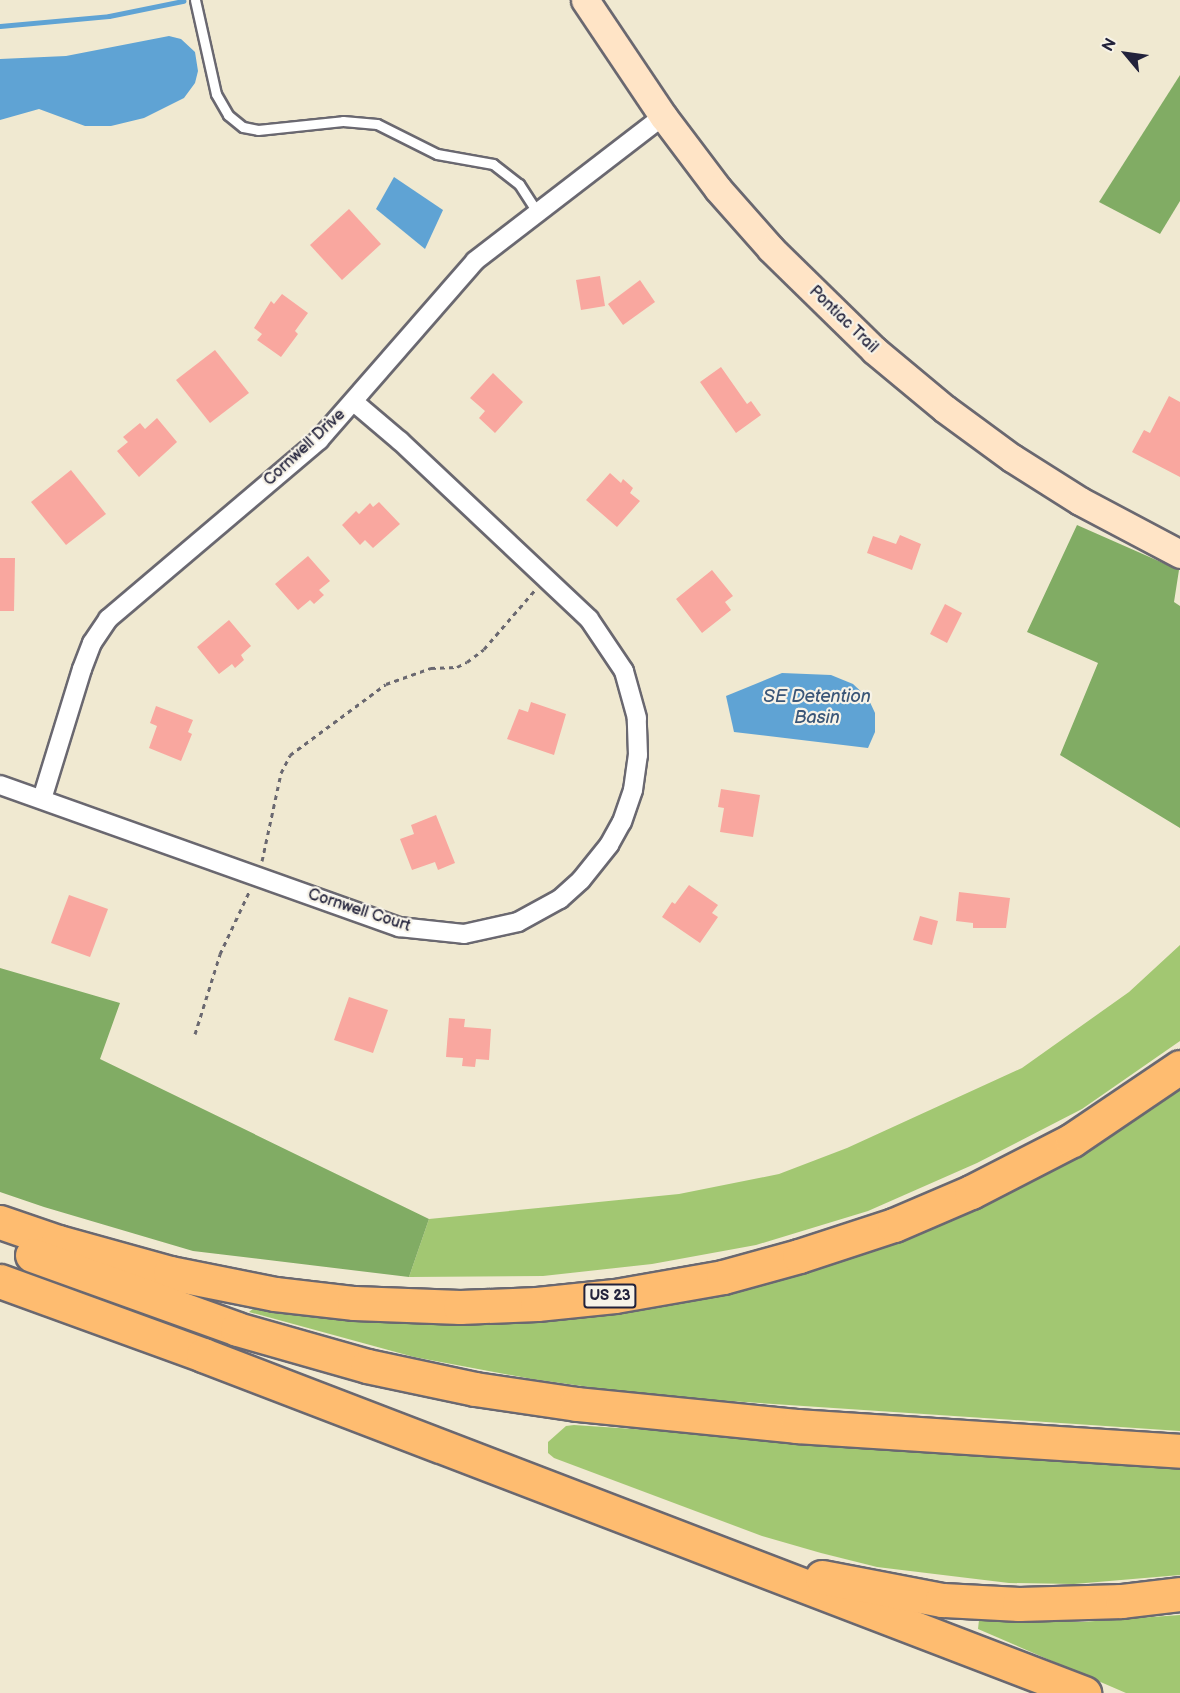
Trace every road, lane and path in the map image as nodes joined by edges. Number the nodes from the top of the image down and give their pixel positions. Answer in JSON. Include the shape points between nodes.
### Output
{"nodes":[{"id":1,"x":195,"y":0,"type":"edge"},
{"id":2,"x":585,"y":0,"type":"edge"},
{"id":3,"x":663,"y":116,"type":"junction"},
{"id":4,"x":537,"y":212,"type":"junction"},
{"id":5,"x":354,"y":402,"type":"junction"},
{"id":6,"x":1180,"y":554,"type":"edge"},
{"id":7,"x":545,"y":578,"type":"junction"},
{"id":8,"x":0,"y":785,"type":"edge"},
{"id":9,"x":42,"y":799,"type":"junction"},
{"id":10,"x":256,"y":877,"type":"junction"},
{"id":11,"x":195,"y":1034,"type":"dead end"},
{"id":12,"x":1180,"y":1067,"type":"edge"},
{"id":13,"x":0,"y":1222,"type":"edge"},
{"id":14,"x":0,"y":1242,"type":"edge"},
{"id":15,"x":0,"y":1281,"type":"edge"},
{"id":16,"x":1180,"y":1451,"type":"edge"},
{"id":17,"x":698,"y":1544,"type":"junction"},
{"id":18,"x":1180,"y":1594,"type":"edge"},
{"id":19,"x":1084,"y":1693,"type":"edge"}],
"edges":[{"from":1,"to":4,"type":"lane","via":[[216,94],[228,116],[243,127],[258,130],[344,121],[377,124],[437,154],[493,164],[519,184]]},
{"from":2,"to":3,"type":"main road","name":"Pontiac Trail"},
{"from":3,"to":4,"type":"street","name":"Cornwell Drive"},
{"from":3,"to":6,"type":"main road","name":"Pontiac Trail","via":[[718,189],[771,249],[874,350],[1012,458],[1080,501]]},
{"from":4,"to":5,"type":"street","name":"Cornwell Drive","via":[[474,261]]},
{"from":5,"to":7,"type":"street","name":"Cornwell Court"},
{"from":5,"to":9,"type":"street","name":"Cornwell Drive","via":[[319,440],[108,619],[81,669]]},
{"from":7,"to":10,"type":"path","via":[[484,649],[467,662],[457,667],[431,668],[386,684],[290,755],[281,773],[267,846]]},
{"from":7,"to":10,"type":"street","name":"Cornwell Court","via":[[589,619],[616,655],[637,718],[636,771],[629,803],[609,844],[582,880],[560,899],[518,922],[464,934],[399,927]]},
{"from":8,"to":9,"type":"street","name":"Cornwell Court"},
{"from":9,"to":10,"type":"street","name":"Cornwell Court"},
{"from":10,"to":11,"type":"path","via":[[220,954]]},
{"from":12,"to":13,"type":"highway","number":"US 23","via":[[1072,1140],[894,1225],[723,1276],[615,1296],[460,1307],[354,1303],[274,1294],[170,1273]]},
{"from":14,"to":16,"type":"highway","via":[[237,1329],[367,1366],[475,1389],[577,1404],[797,1426]]},
{"from":15,"to":17,"type":"highway"},
{"from":17,"to":18,"type":"highway","via":[[830,1580],[942,1600],[1019,1604],[1122,1601]]},
{"from":17,"to":19,"type":"highway"}]}
